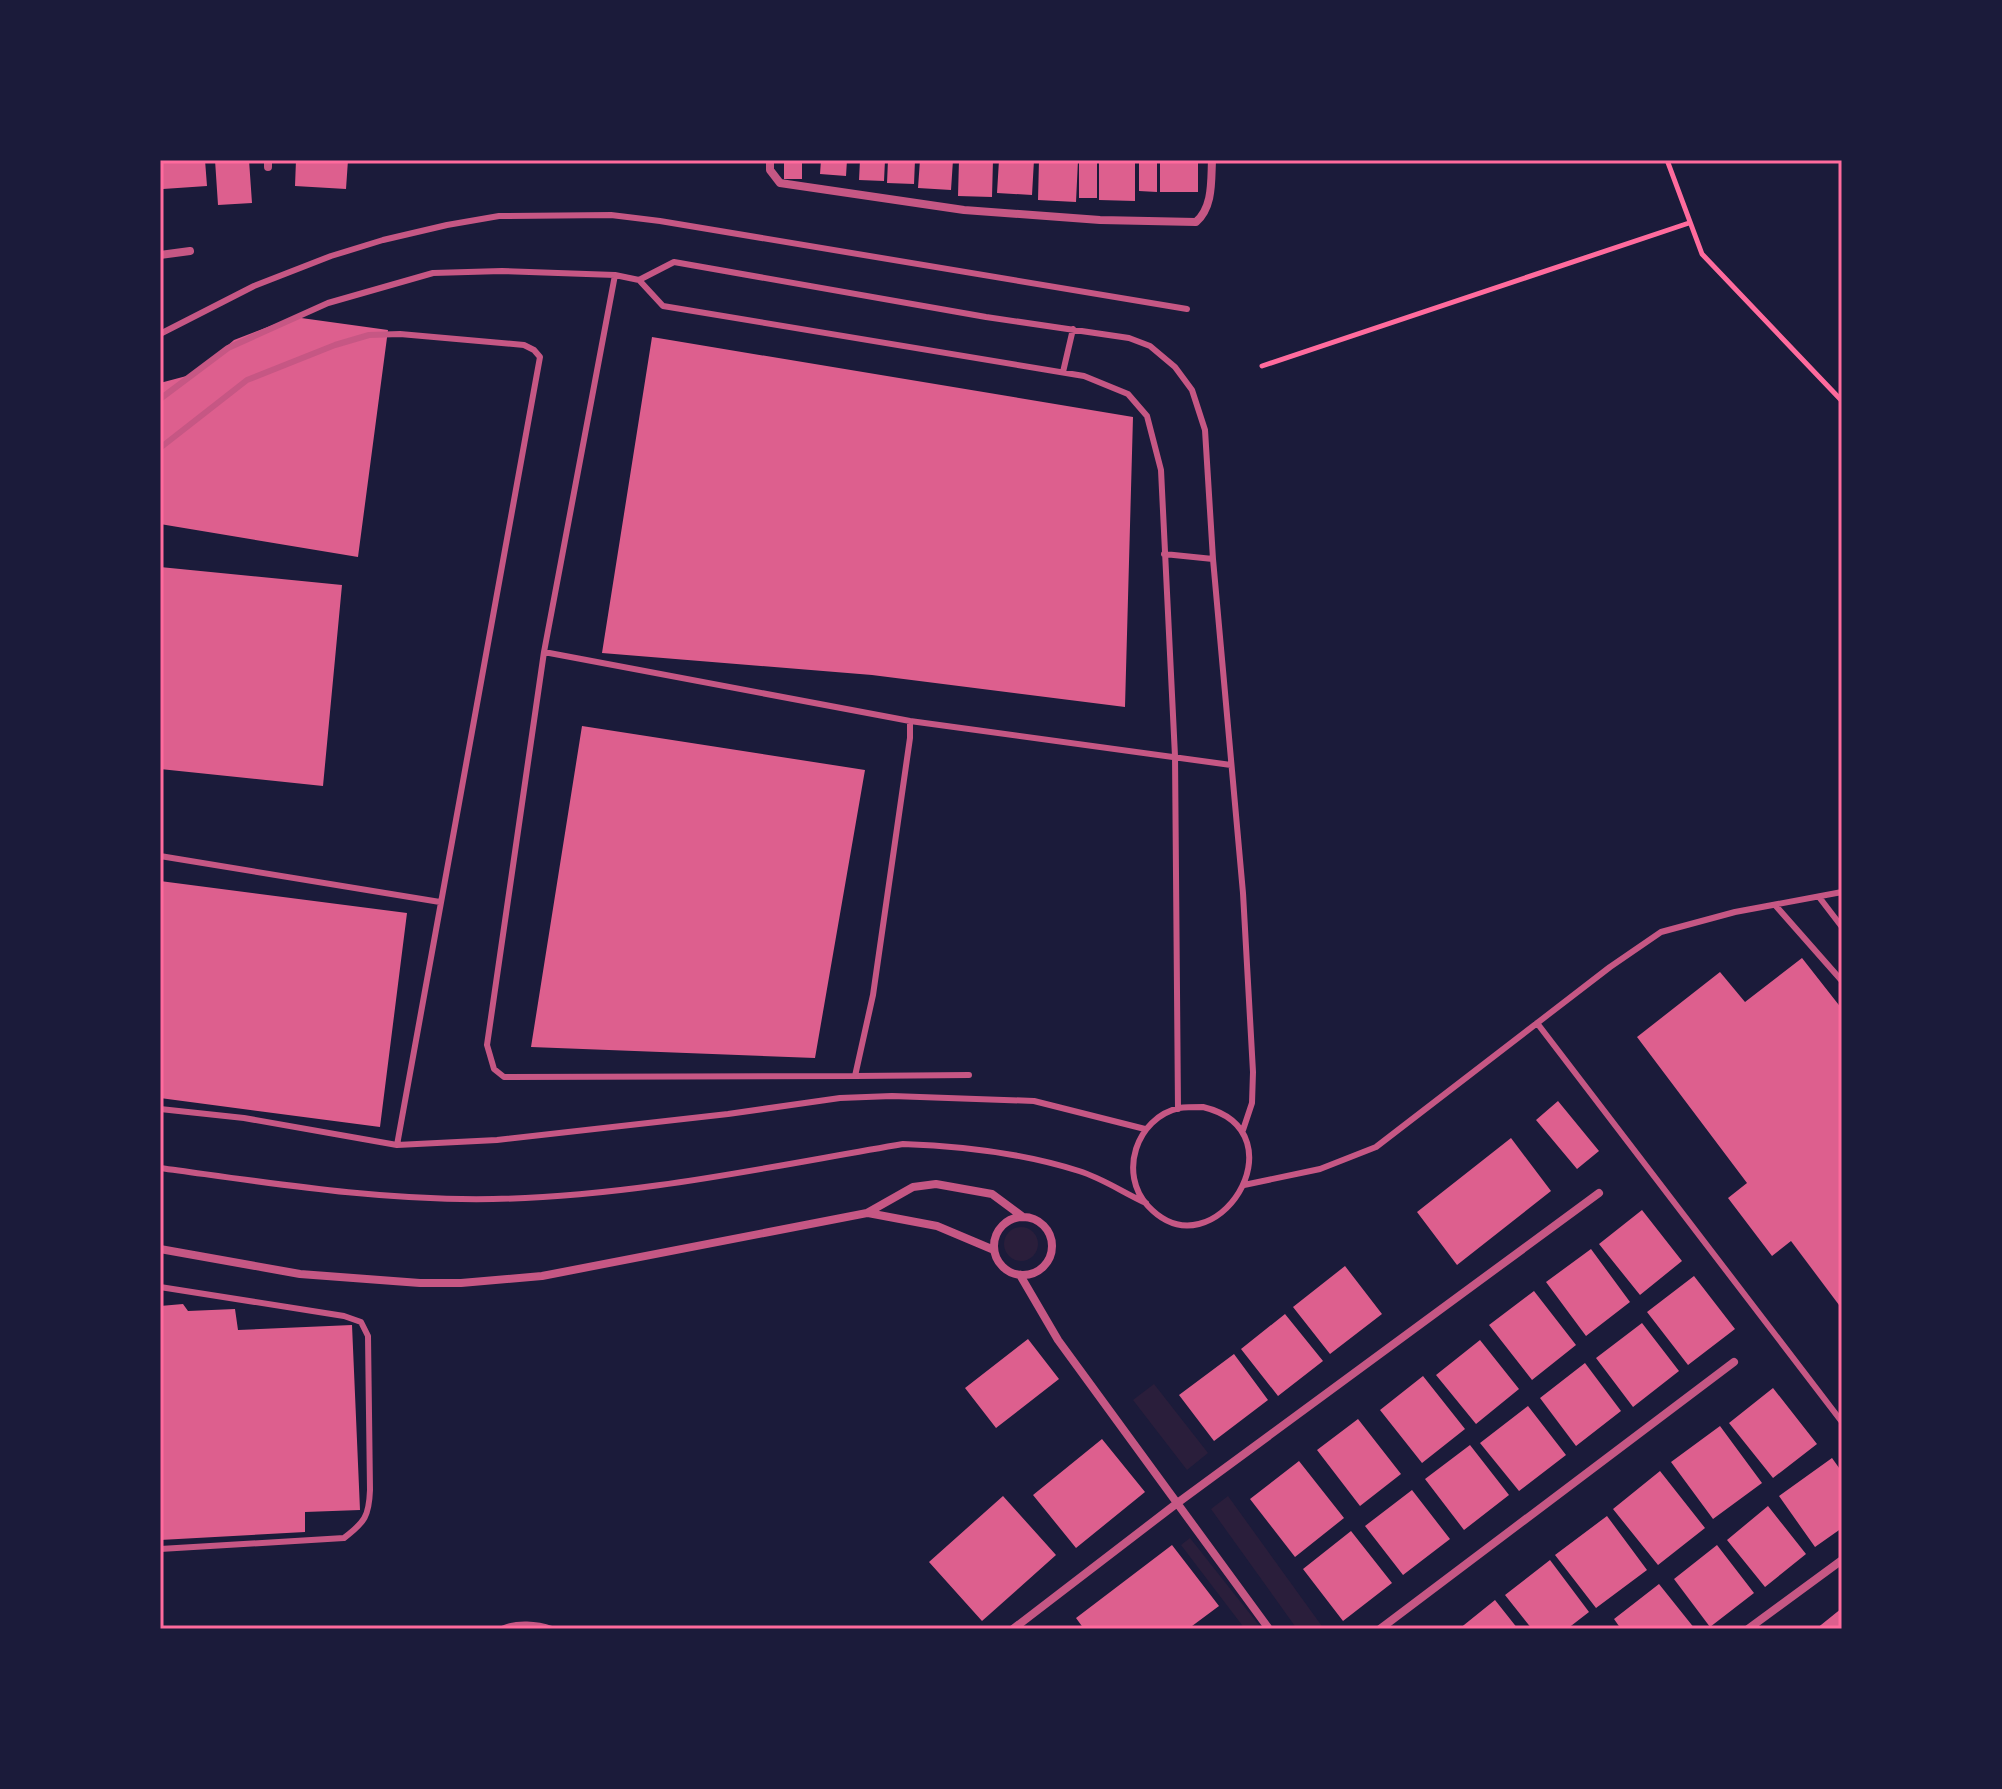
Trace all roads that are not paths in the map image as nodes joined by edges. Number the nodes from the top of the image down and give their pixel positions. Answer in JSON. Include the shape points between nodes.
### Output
{"nodes":[{"id":1,"x":770,"y":160,"type":"edge"},
{"id":2,"x":1212,"y":160,"type":"edge"},
{"id":3,"x":190,"y":251,"type":"dead end"},
{"id":4,"x":160,"y":255,"type":"edge"},
{"id":5,"x":615,"y":275,"type":"junction"},
{"id":6,"x":639,"y":280,"type":"junction"},
{"id":7,"x":1187,"y":309,"type":"dead end"},
{"id":8,"x":1073,"y":329,"type":"junction"},
{"id":9,"x":160,"y":334,"type":"edge"},
{"id":10,"x":1063,"y":372,"type":"junction"},
{"id":11,"x":160,"y":399,"type":"edge"},
{"id":12,"x":160,"y":448,"type":"edge"},
{"id":13,"x":1164,"y":554,"type":"junction"},
{"id":14,"x":1213,"y":559,"type":"junction"},
{"id":15,"x":544,"y":652,"type":"junction"},
{"id":16,"x":910,"y":721,"type":"junction"},
{"id":17,"x":1175,"y":756,"type":"junction"},
{"id":18,"x":1231,"y":765,"type":"junction"},
{"id":19,"x":160,"y":856,"type":"edge"},
{"id":20,"x":1842,"y":892,"type":"edge"},
{"id":21,"x":1819,"y":897,"type":"junction"},
{"id":22,"x":440,"y":902,"type":"junction"},
{"id":23,"x":1775,"y":905,"type":"junction"},
{"id":24,"x":1842,"y":927,"type":"edge"},
{"id":25,"x":1842,"y":981,"type":"edge"},
{"id":26,"x":1537,"y":1023,"type":"junction"},
{"id":27,"x":969,"y":1075,"type":"dead end"},
{"id":28,"x":855,"y":1076,"type":"junction"},
{"id":29,"x":160,"y":1109,"type":"edge"},
{"id":30,"x":1178,"y":1109,"type":"junction"},
{"id":31,"x":1145,"y":1129,"type":"junction"},
{"id":32,"x":1243,"y":1130,"type":"junction"},
{"id":33,"x":397,"y":1145,"type":"junction"},
{"id":34,"x":160,"y":1168,"type":"edge"},
{"id":35,"x":1244,"y":1185,"type":"junction"},
{"id":36,"x":1599,"y":1193,"type":"dead end"},
{"id":37,"x":1146,"y":1203,"type":"junction"},
{"id":38,"x":867,"y":1213,"type":"junction"},
{"id":39,"x":1023,"y":1217,"type":"junction"},
{"id":40,"x":160,"y":1249,"type":"edge"},
{"id":41,"x":994,"y":1250,"type":"junction"},
{"id":42,"x":1020,"y":1275,"type":"junction"},
{"id":43,"x":160,"y":1287,"type":"edge"},
{"id":44,"x":1734,"y":1362,"type":"dead end"},
{"id":45,"x":1842,"y":1422,"type":"edge"},
{"id":46,"x":1176,"y":1504,"type":"junction"},
{"id":47,"x":160,"y":1549,"type":"edge"},
{"id":48,"x":1842,"y":1560,"type":"edge"},
{"id":49,"x":502,"y":1629,"type":"edge"},
{"id":50,"x":552,"y":1629,"type":"edge"},
{"id":51,"x":1013,"y":1629,"type":"edge"},
{"id":52,"x":1269,"y":1629,"type":"edge"},
{"id":53,"x":1380,"y":1629,"type":"edge"},
{"id":54,"x":1748,"y":1629,"type":"edge"}],
"edges":[{"from":1,"to":2,"type":"street","via":[[780,183],[904,203],[1100,220],[1196,222],[1205,214]]},
{"from":3,"to":4,"type":"street"},
{"from":5,"to":6,"type":"lane"},
{"from":5,"to":11,"type":"lane","via":[[433,273],[328,303],[228,348]]},
{"from":5,"to":15,"type":"lane"},
{"from":6,"to":8,"type":"lane","via":[[674,262]]},
{"from":6,"to":10,"type":"lane","via":[[663,306]]},
{"from":7,"to":9,"type":"lane","via":[[660,221],[611,215],[499,216],[331,256],[254,286]]},
{"from":8,"to":10,"type":"lane"},
{"from":8,"to":14,"type":"lane","via":[[1150,346],[1192,390],[1205,430]]},
{"from":10,"to":13,"type":"lane","via":[[1128,394],[1147,416],[1161,470]]},
{"from":12,"to":22,"type":"lane","via":[[247,380],[369,335],[524,345],[540,357]]},
{"from":13,"to":14,"type":"lane"},
{"from":13,"to":17,"type":"lane"},
{"from":14,"to":18,"type":"lane"},
{"from":15,"to":16,"type":"lane"},
{"from":15,"to":28,"type":"lane","via":[[487,1045],[494,1069],[504,1077]]},
{"from":16,"to":17,"type":"lane"},
{"from":16,"to":28,"type":"lane","via":[[873,995]]},
{"from":17,"to":18,"type":"lane"},
{"from":17,"to":30,"type":"lane"},
{"from":18,"to":32,"type":"lane","via":[[1253,1072],[1252,1103]]},
{"from":19,"to":22,"type":"lane"},
{"from":20,"to":21,"type":"lane"},
{"from":21,"to":23,"type":"lane"},
{"from":21,"to":24,"type":"lane"},
{"from":22,"to":33,"type":"lane"},
{"from":23,"to":25,"type":"lane"},
{"from":23,"to":26,"type":"lane","via":[[1661,932]]},
{"from":26,"to":35,"type":"lane","via":[[1376,1147],[1320,1169]]},
{"from":26,"to":45,"type":"lane"},
{"from":27,"to":28,"type":"lane"},
{"from":29,"to":33,"type":"lane"},
{"from":30,"to":31,"type":"lane"},
{"from":30,"to":32,"type":"lane","via":[[1222,1111]]},
{"from":31,"to":33,"type":"lane","via":[[1034,1101],[892,1096],[497,1140]]},
{"from":31,"to":37,"type":"lane","via":[[1132,1163],[1134,1183]]},
{"from":32,"to":35,"type":"lane","via":[[1250,1163]]},
{"from":34,"to":37,"type":"lane","via":[[353,1195],[492,1199],[613,1193],[903,1144],[1016,1155],[1082,1172]]},
{"from":35,"to":37,"type":"lane","via":[[1225,1212],[1193,1225],[1175,1223]]},
{"from":36,"to":46,"type":"street"},
{"from":38,"to":39,"type":"street","via":[[913,1187],[936,1184],[992,1194]]},
{"from":38,"to":40,"type":"street","via":[[542,1276],[461,1283],[300,1274]]},
{"from":38,"to":41,"type":"street","via":[[937,1226]]},
{"from":39,"to":41,"type":"street","via":[[1005,1224]]},
{"from":39,"to":42,"type":"street","via":[[1048,1231],[1053,1249],[1039,1272]]},
{"from":41,"to":42,"type":"street","via":[[1003,1267]]},
{"from":42,"to":46,"type":"street","via":[[1058,1340]]},
{"from":43,"to":47,"type":"lane","via":[[361,1322],[368,1336],[370,1490],[369,1512],[344,1538]]},
{"from":44,"to":53,"type":"street"},
{"from":46,"to":51,"type":"street"},
{"from":46,"to":52,"type":"street"},
{"from":48,"to":54,"type":"street"},
{"from":49,"to":50,"type":"lane"}]}
